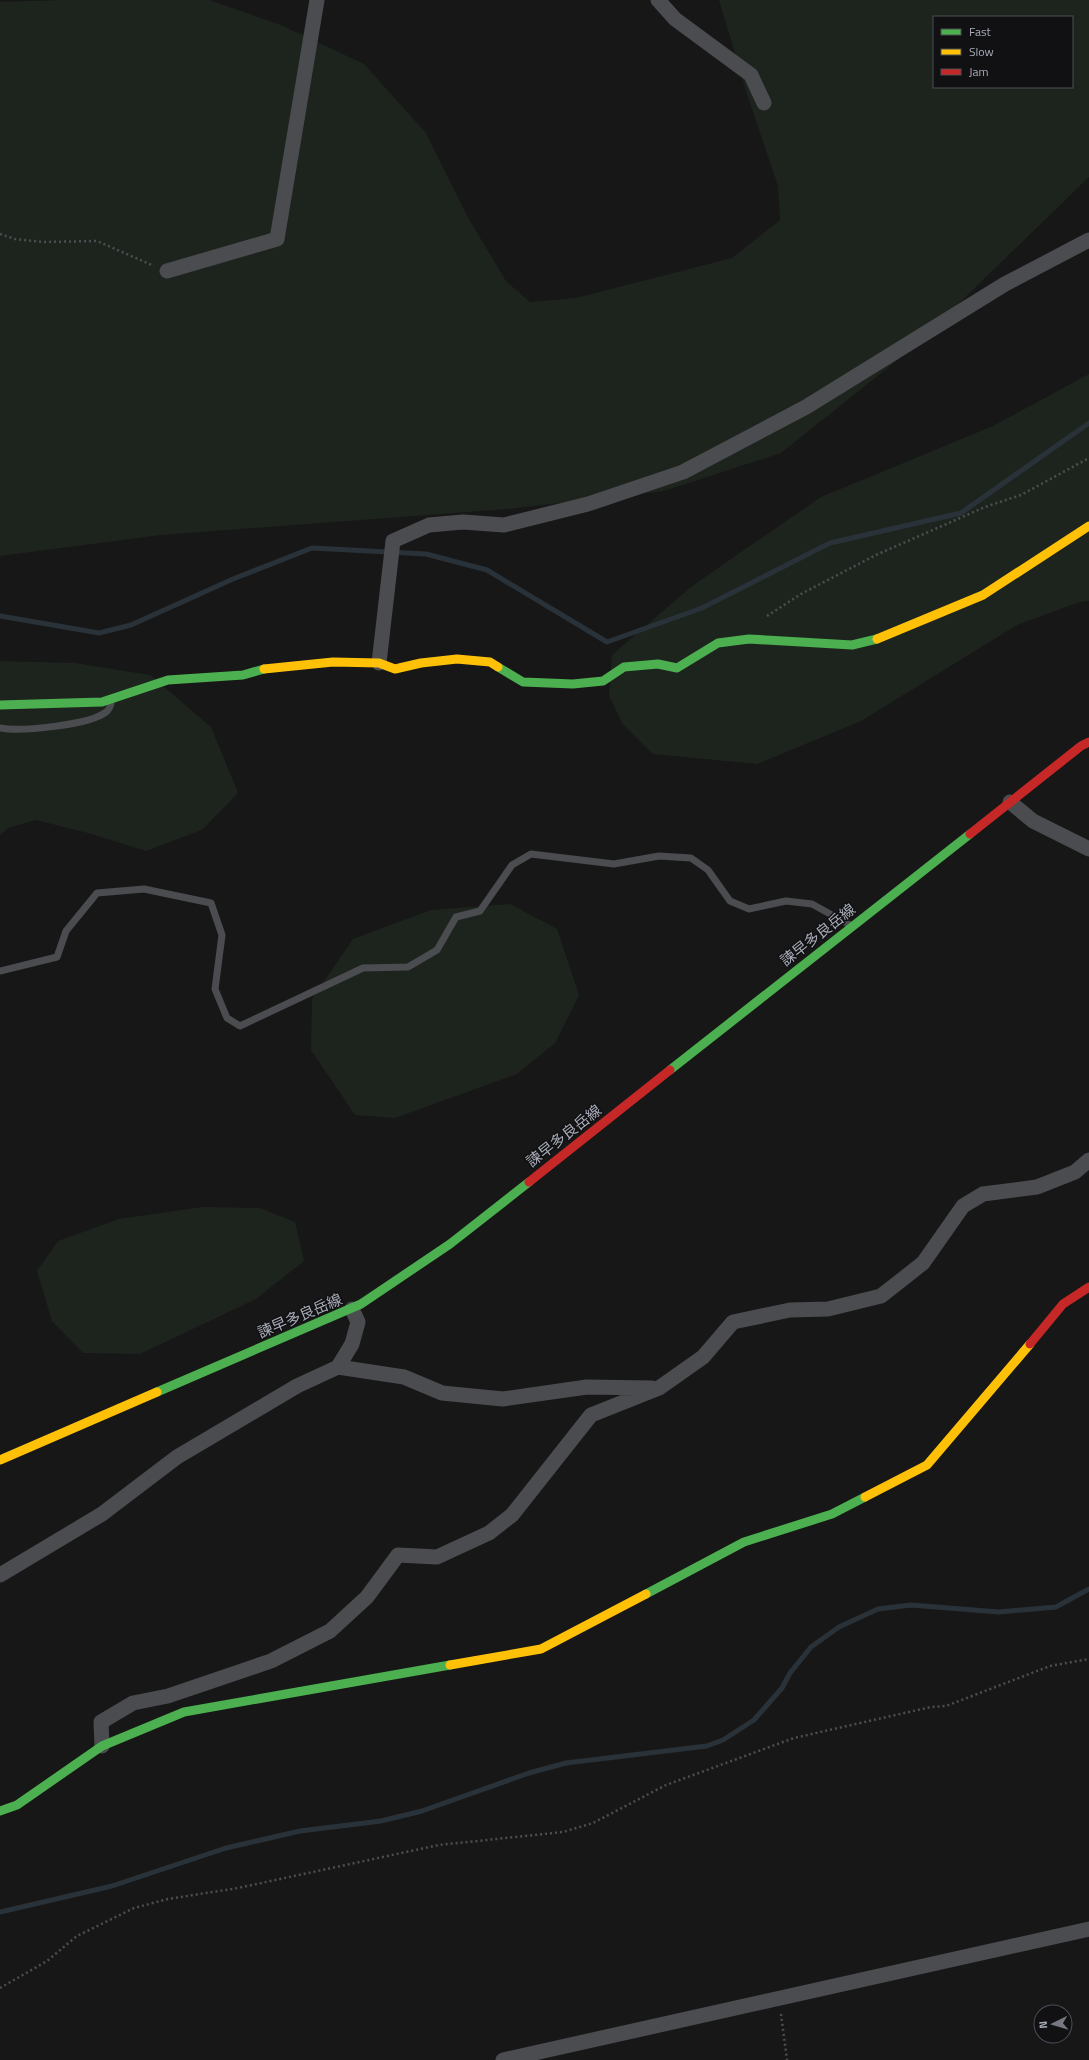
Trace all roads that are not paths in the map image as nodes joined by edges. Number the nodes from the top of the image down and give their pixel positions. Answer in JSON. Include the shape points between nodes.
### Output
{"nodes":[{"id":1,"x":317,"y":0,"type":"edge"},
{"id":2,"x":658,"y":0,"type":"edge"},
{"id":3,"x":764,"y":103,"type":"dead end"},
{"id":4,"x":1089,"y":240,"type":"edge"},
{"id":5,"x":167,"y":271,"type":"road end"},
{"id":6,"x":1089,"y":526,"type":"edge"},
{"id":7,"x":379,"y":663,"type":"junction"},
{"id":8,"x":115,"y":698,"type":"junction"},
{"id":9,"x":0,"y":705,"type":"edge"},
{"id":10,"x":0,"y":728,"type":"edge"},
{"id":11,"x":1089,"y":742,"type":"edge"},
{"id":12,"x":1010,"y":802,"type":"junction"},
{"id":13,"x":1089,"y":849,"type":"edge"},
{"id":14,"x":852,"y":926,"type":"junction"},
{"id":15,"x":0,"y":971,"type":"edge"},
{"id":16,"x":1089,"y":1160,"type":"edge"},
{"id":17,"x":1089,"y":1287,"type":"edge"},
{"id":18,"x":352,"y":1309,"type":"junction"},
{"id":19,"x":338,"y":1367,"type":"junction"},
{"id":20,"x":659,"y":1388,"type":"junction"},
{"id":21,"x":0,"y":1460,"type":"edge"},
{"id":22,"x":0,"y":1575,"type":"edge"},
{"id":23,"x":102,"y":1746,"type":"junction"},
{"id":24,"x":0,"y":1811,"type":"edge"},
{"id":25,"x":1089,"y":1929,"type":"edge"},
{"id":26,"x":504,"y":2060,"type":"edge"}],
"edges":[{"from":1,"to":5,"type":"street","via":[[277,239]]},
{"from":2,"to":3,"type":"street","via":[[675,19],[751,75]]},
{"from":4,"to":7,"type":"street","via":[[1005,284],[806,407],[683,472],[588,504],[504,525],[463,522],[429,525],[394,540]]},
{"from":6,"to":7,"type":"street","via":[[983,595],[881,638],[852,644],[749,639],[718,643],[677,668],[658,664],[624,667],[603,681],[573,684],[523,682],[490,662],[457,659],[421,662],[395,669]]},
{"from":7,"to":8,"type":"street","via":[[333,662],[269,668],[243,675],[168,680]]},
{"from":8,"to":9,"type":"street","via":[[102,702]]},
{"from":8,"to":10,"type":"lane","via":[[107,712],[85,721],[44,727]]},
{"from":11,"to":12,"type":"street","name":"諫早多良岳線"},
{"from":12,"to":13,"type":"street","via":[[1033,821]]},
{"from":12,"to":14,"type":"street","name":"諫早多良岳線"},
{"from":14,"to":15,"type":"lane","via":[[812,904],[786,901],[749,909],[730,900],[708,870],[692,858],[659,856],[614,864],[531,854],[512,865],[480,911],[456,917],[437,950],[408,967],[363,968],[240,1026],[227,1018],[216,989],[222,935],[211,903],[144,889],[97,894],[66,931],[57,957]]},
{"from":14,"to":18,"type":"street","name":"諫早多良岳線","via":[[450,1244]]},
{"from":16,"to":20,"type":"street","via":[[1075,1172],[1037,1187],[983,1194],[963,1206],[923,1264],[881,1296],[828,1309],[790,1310],[733,1322],[703,1357]]},
{"from":17,"to":23,"type":"street","via":[[1063,1304],[927,1465],[832,1514],[744,1542],[541,1649],[184,1712]]},
{"from":18,"to":19,"type":"street","via":[[358,1322],[352,1344]]},
{"from":18,"to":21,"type":"street","name":"諫早多良岳線"},
{"from":19,"to":20,"type":"street","via":[[404,1377],[442,1392],[503,1399],[587,1387]]},
{"from":19,"to":22,"type":"street","via":[[297,1386],[177,1457],[102,1514]]},
{"from":20,"to":23,"type":"street","via":[[591,1415],[512,1516],[489,1533],[437,1557],[398,1556],[367,1597],[330,1631],[270,1661],[168,1696],[133,1703],[101,1722]]},
{"from":23,"to":24,"type":"street","via":[[17,1804]]},
{"from":25,"to":26,"type":"street"}]}
